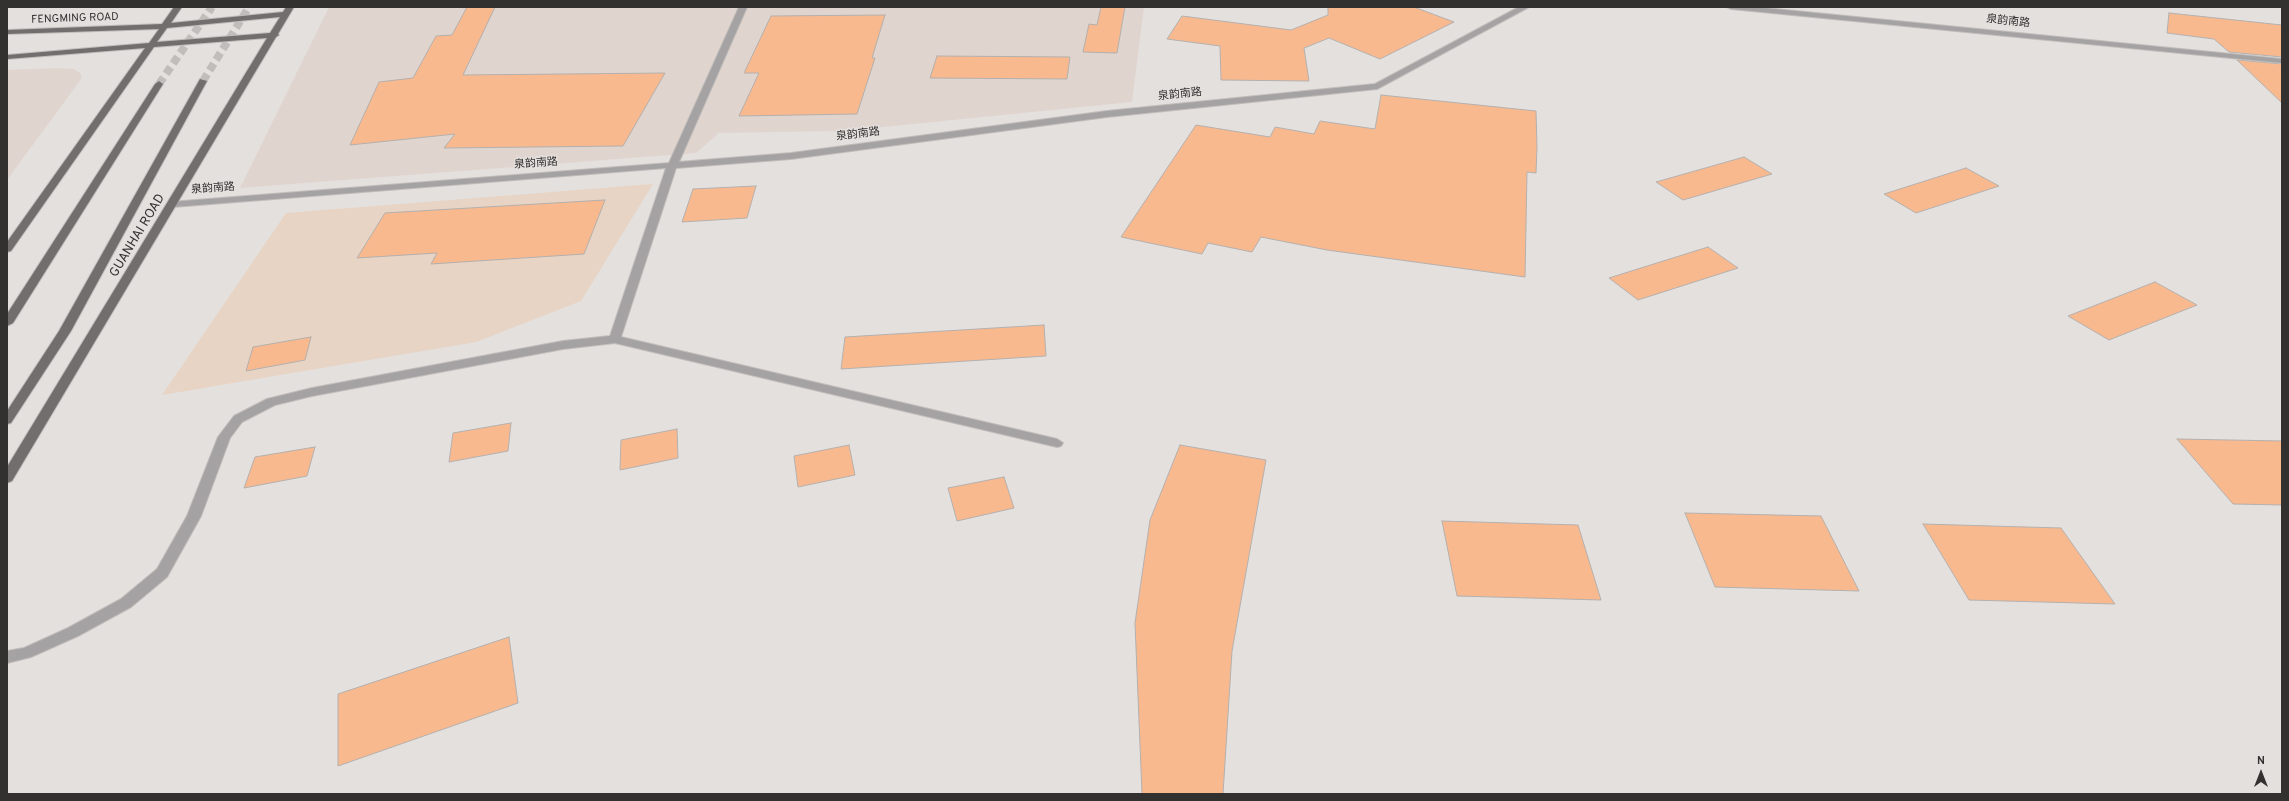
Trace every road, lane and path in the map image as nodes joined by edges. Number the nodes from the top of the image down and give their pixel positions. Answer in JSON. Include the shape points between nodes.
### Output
{"nodes":[{"id":1,"x":178,"y":7,"type":"edge"},
{"id":2,"x":743,"y":7,"type":"edge"},
{"id":3,"x":1525,"y":7,"type":"edge"},
{"id":4,"x":1731,"y":7,"type":"edge"},
{"id":5,"x":288,"y":11,"type":"edge"},
{"id":6,"x":164,"y":26,"type":"junction"},
{"id":7,"x":7,"y":32,"type":"edge"},
{"id":8,"x":275,"y":36,"type":"junction"},
{"id":9,"x":149,"y":46,"type":"junction"},
{"id":10,"x":7,"y":57,"type":"edge"},
{"id":11,"x":2282,"y":61,"type":"edge"},
{"id":12,"x":203,"y":81,"type":"tunnel mouth"},
{"id":13,"x":159,"y":84,"type":"tunnel mouth"},
{"id":14,"x":672,"y":166,"type":"junction"},
{"id":15,"x":173,"y":204,"type":"junction"},
{"id":16,"x":7,"y":249,"type":"edge"},
{"id":17,"x":7,"y":323,"type":"edge"},
{"id":18,"x":615,"y":339,"type":"junction"},
{"id":19,"x":7,"y":420,"type":"edge"},
{"id":20,"x":1057,"y":443,"type":"dead end"},
{"id":21,"x":7,"y":478,"type":"edge"},
{"id":22,"x":7,"y":658,"type":"edge"}],
"edges":[{"from":1,"to":6,"type":"main road"},
{"from":2,"to":14,"type":"street"},
{"from":3,"to":14,"type":"street","name":"泉韵南路","via":[[1377,86],[1107,114],[791,156]]},
{"from":4,"to":11,"type":"street","name":"泉韵南路"},
{"from":5,"to":6,"type":"main road","name":"FENGMING ROAD"},
{"from":5,"to":8,"type":"main road","name":"GUANHAI ROAD"},
{"from":6,"to":7,"type":"main road","name":"FENGMING ROAD"},
{"from":6,"to":9,"type":"main road"},
{"from":8,"to":9,"type":"main road"},
{"from":8,"to":15,"type":"main road","name":"GUANHAI ROAD"},
{"from":9,"to":10,"type":"main road"},
{"from":9,"to":16,"type":"main road"},
{"from":12,"to":19,"type":"main road","name":"GUANHAI ROAD","via":[[65,331]]},
{"from":13,"to":17,"type":"main road"},
{"from":14,"to":15,"type":"street","name":"泉韵南路"},
{"from":14,"to":18,"type":"street"},
{"from":15,"to":21,"type":"main road","name":"GUANHAI ROAD"},
{"from":18,"to":20,"type":"street"},
{"from":18,"to":22,"type":"street","via":[[563,345],[312,392],[271,402],[238,418],[224,437],[194,516],[162,573],[120,607],[67,635],[26,653]]}]}
